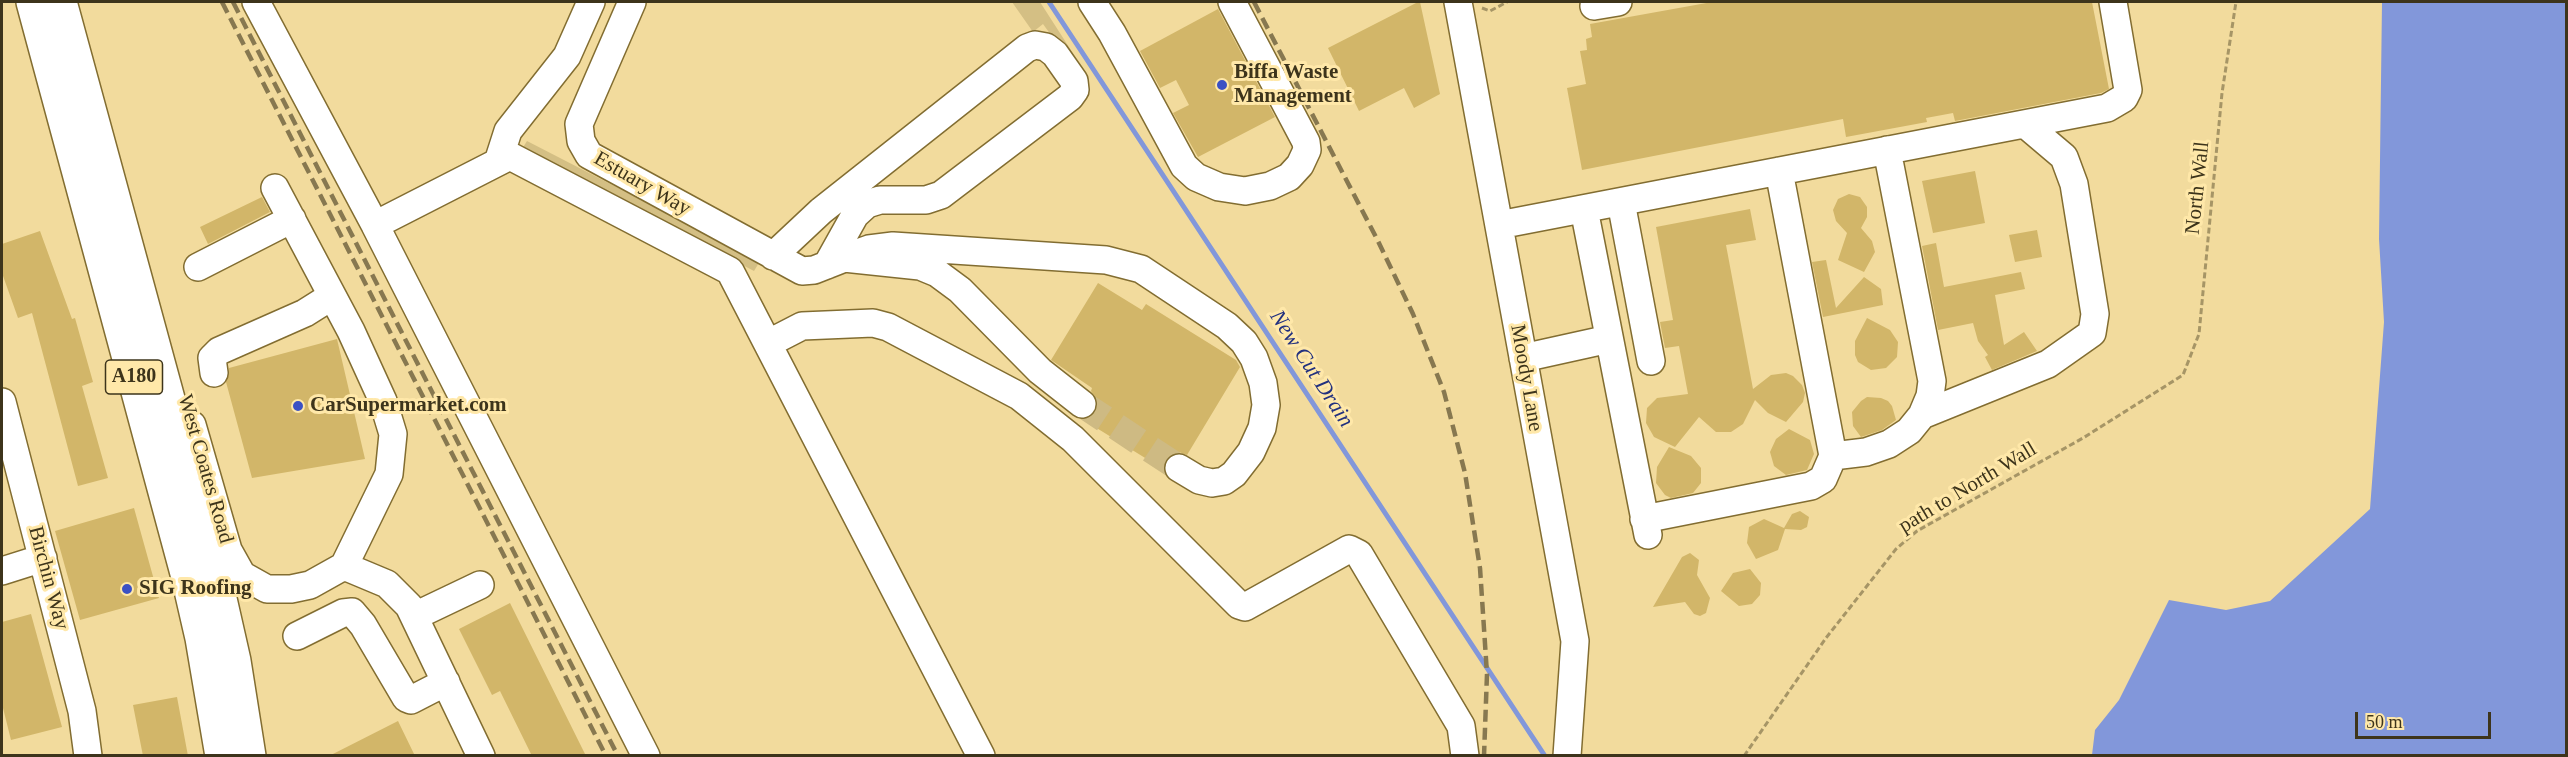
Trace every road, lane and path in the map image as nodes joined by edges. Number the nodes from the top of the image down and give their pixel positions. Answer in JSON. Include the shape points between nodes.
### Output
{"nodes":[{"id":1,"x":33,"y":2,"type":"edge"},
{"id":2,"x":60,"y":2,"type":"edge"},
{"id":3,"x":256,"y":2,"type":"edge"},
{"id":4,"x":591,"y":2,"type":"edge"},
{"id":5,"x":632,"y":2,"type":"edge"},
{"id":6,"x":1092,"y":2,"type":"edge"},
{"id":7,"x":1115,"y":2,"type":"edge"},
{"id":8,"x":1232,"y":2,"type":"edge"},
{"id":9,"x":1458,"y":2,"type":"edge"},
{"id":10,"x":2113,"y":2,"type":"edge"},
{"id":11,"x":2236,"y":2,"type":"edge"},
{"id":12,"x":2025,"y":124,"type":"junction"},
{"id":13,"x":1887,"y":150,"type":"junction"},
{"id":14,"x":499,"y":159,"type":"junction"},
{"id":15,"x":1779,"y":171,"type":"junction"},
{"id":16,"x":275,"y":188,"type":"dead end"},
{"id":17,"x":1620,"y":202,"type":"junction"},
{"id":18,"x":1584,"y":209,"type":"junction"},
{"id":19,"x":292,"y":219,"type":"junction"},
{"id":20,"x":375,"y":225,"type":"junction"},
{"id":21,"x":1498,"y":225,"type":"junction"},
{"id":22,"x":773,"y":256,"type":"junction"},
{"id":23,"x":130,"y":259,"type":"junction"},
{"id":24,"x":836,"y":262,"type":"junction"},
{"id":25,"x":198,"y":267,"type":"dead end"},
{"id":26,"x":332,"y":296,"type":"junction"},
{"id":27,"x":1609,"y":339,"type":"junction"},
{"id":28,"x":770,"y":343,"type":"junction"},
{"id":29,"x":1523,"y":358,"type":"junction"},
{"id":30,"x":1615,"y":369,"type":"junction"},
{"id":31,"x":214,"y":374,"type":"dead end"},
{"id":32,"x":2183,"y":375,"type":"joint"},
{"id":33,"x":2,"y":402,"type":"edge"},
{"id":34,"x":1082,"y":405,"type":"tunnel mouth"},
{"id":35,"x":1922,"y":415,"type":"junction"},
{"id":36,"x":1833,"y":456,"type":"junction"},
{"id":37,"x":1179,"y":468,"type":"tunnel mouth"},
{"id":38,"x":43,"y":558,"type":"junction"},
{"id":39,"x":344,"y":566,"type":"junction"},
{"id":40,"x":2,"y":571,"type":"edge"},
{"id":41,"x":480,"y":585,"type":"dead end"},
{"id":42,"x":415,"y":616,"type":"junction"},
{"id":43,"x":297,"y":636,"type":"dead end"},
{"id":44,"x":446,"y":682,"type":"junction"},
{"id":45,"x":88,"y":756,"type":"edge"},
{"id":46,"x":222,"y":756,"type":"edge"},
{"id":47,"x":249,"y":756,"type":"edge"},
{"id":48,"x":482,"y":756,"type":"edge"},
{"id":49,"x":645,"y":756,"type":"edge"},
{"id":50,"x":981,"y":756,"type":"edge"},
{"id":51,"x":1465,"y":756,"type":"edge"},
{"id":52,"x":1567,"y":756,"type":"edge"},
{"id":53,"x":1744,"y":756,"type":"edge"}],
"edges":[{"from":1,"to":46,"type":"highway","number":"A180","via":[[188,577]]},
{"from":2,"to":23,"type":"highway","number":"A180"},
{"from":3,"to":20,"type":"street"},
{"from":4,"to":14,"type":"street","via":[[567,56],[508,131]]},
{"from":5,"to":22,"type":"street","name":"Estuary Way","via":[[584,107],[579,124],[581,141],[600,164]]},
{"from":6,"to":7,"type":"street"},
{"from":6,"to":8,"type":"street","via":[[1184,166],[1196,177],[1219,187],[1245,191],[1289,177],[1307,150]]},
{"from":9,"to":21,"type":"street","name":"Moody Lane"},
{"from":10,"to":12,"type":"street","via":[[2128,90],[2124,98],[2107,108]]},
{"from":11,"to":32,"type":"path","name":"North Wall","via":[[2222,93],[2199,334]]},
{"from":12,"to":13,"type":"street"},
{"from":12,"to":35,"type":"street","via":[[2064,157],[2074,184],[2095,314],[2092,333],[2048,364]]},
{"from":13,"to":15,"type":"street"},
{"from":13,"to":35,"type":"street","via":[[1932,381]]},
{"from":14,"to":20,"type":"street"},
{"from":14,"to":28,"type":"street","via":[[518,158],[730,271]]},
{"from":15,"to":17,"type":"street"},
{"from":15,"to":36,"type":"street"},
{"from":16,"to":19,"type":"street"},
{"from":17,"to":18,"type":"street"},
{"from":17,"to":30,"type":"street","via":[[1663,359]]},
{"from":18,"to":21,"type":"street"},
{"from":18,"to":27,"type":"street"},
{"from":19,"to":25,"type":"street"},
{"from":19,"to":26,"type":"street"},
{"from":20,"to":49,"type":"street"},
{"from":21,"to":29,"type":"street","name":"Moody Lane"},
{"from":22,"to":24,"type":"street","name":"Estuary Way","via":[[802,271]]},
{"from":22,"to":24,"type":"street","via":[[821,211],[1027,48],[1046,47],[1055,54],[1074,81],[1075,90],[1070,98],[941,195],[926,200],[880,200],[867,204],[855,215]]},
{"from":23,"to":39,"type":"street","name":"West Coates Road","via":[[167,338],[228,550],[242,575],[267,589],[291,590],[310,585]]},
{"from":23,"to":47,"type":"highway","number":"A180","via":[[215,578],[234,661]]},
{"from":24,"to":34,"type":"street","via":[[920,266],[937,273],[960,290],[1040,371]]},
{"from":24,"to":37,"type":"street","via":[[869,249],[893,246],[1106,260],[1141,269],[1227,326],[1244,342],[1263,383],[1266,405],[1262,428],[1251,452],[1234,474],[1212,483]]},
{"from":26,"to":31,"type":"street","via":[[305,313],[219,351],[212,358]]},
{"from":26,"to":39,"type":"street","via":[[383,401],[393,434],[389,474]]},
{"from":27,"to":29,"type":"street"},
{"from":27,"to":30,"type":"street"},
{"from":28,"to":50,"type":"street"},
{"from":28,"to":51,"type":"street","via":[[802,326],[873,323],[888,327],[1019,396],[1073,439],[1239,605],[1245,607],[1349,549],[1359,554],[1461,726]]},
{"from":29,"to":52,"type":"street","name":"Moody Lane","via":[[1575,641]]},
{"from":30,"to":36,"type":"street","via":[[1646,527],[1811,486],[1823,478]]},
{"from":32,"to":53,"type":"path","name":"path to North Wall","via":[[2083,438],[1917,531],[1896,549],[1826,638]]},
{"from":33,"to":38,"type":"street","name":"Birchin Way"},
{"from":35,"to":36,"type":"street","via":[[1909,431],[1889,444],[1866,452]]},
{"from":38,"to":40,"type":"street"},
{"from":38,"to":45,"type":"street","name":"Birchin Way","via":[[82,711]]},
{"from":39,"to":42,"type":"street","via":[[387,584]]},
{"from":41,"to":42,"type":"street"},
{"from":42,"to":44,"type":"street"},
{"from":43,"to":44,"type":"street","via":[[352,612],[406,698]]},
{"from":44,"to":48,"type":"street"}]}
